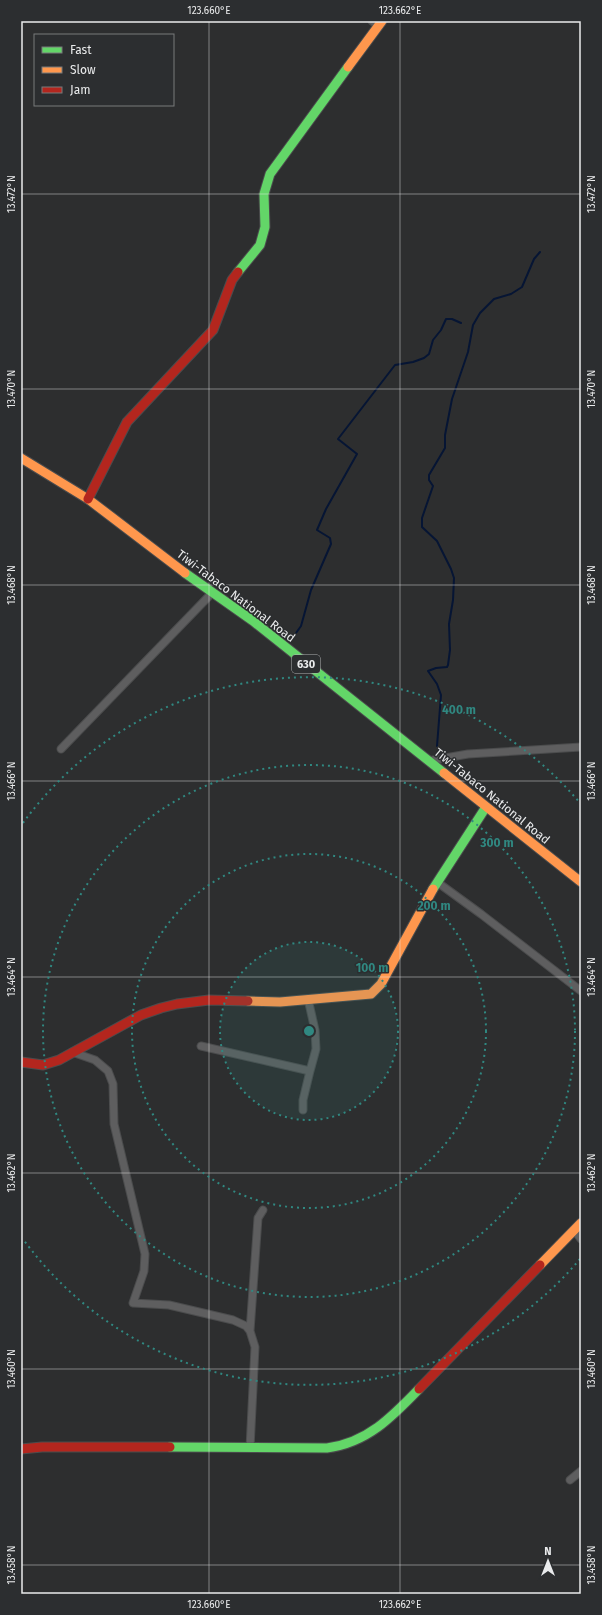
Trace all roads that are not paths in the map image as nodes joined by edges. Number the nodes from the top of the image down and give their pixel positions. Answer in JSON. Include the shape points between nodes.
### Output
{"nodes":[{"id":1,"x":378,"y":23,"type":"edge"},
{"id":2,"x":21,"y":458,"type":"edge"},
{"id":3,"x":88,"y":499,"type":"junction"},
{"id":4,"x":212,"y":593,"type":"junction"},
{"id":5,"x":581,"y":747,"type":"edge"},
{"id":6,"x":61,"y":750,"type":"dead end"},
{"id":7,"x":428,"y":761,"type":"junction"},
{"id":8,"x":486,"y":807,"type":"junction"},
{"id":9,"x":437,"y":882,"type":"junction"},
{"id":10,"x":581,"y":882,"type":"edge"},
{"id":11,"x":581,"y":991,"type":"edge"},
{"id":12,"x":308,"y":999,"type":"junction"},
{"id":13,"x":201,"y":1046,"type":"dead end"},
{"id":14,"x":72,"y":1052,"type":"junction"},
{"id":15,"x":21,"y":1062,"type":"edge"},
{"id":16,"x":310,"y":1071,"type":"junction"},
{"id":17,"x":304,"y":1110,"type":"dead end"},
{"id":18,"x":263,"y":1210,"type":"dead end"},
{"id":19,"x":581,"y":1223,"type":"edge"},
{"id":20,"x":574,"y":1230,"type":"junction"},
{"id":21,"x":581,"y":1239,"type":"edge"},
{"id":22,"x":250,"y":1331,"type":"junction"},
{"id":23,"x":250,"y":1448,"type":"junction"},
{"id":24,"x":21,"y":1449,"type":"edge"},
{"id":25,"x":581,"y":1472,"type":"edge"},
{"id":26,"x":570,"y":1480,"type":"dead end"}],
"edges":[{"from":1,"to":3,"type":"main road","via":[[270,174],[264,194],[265,227],[260,245],[232,280],[213,330],[127,422]]},
{"from":2,"to":3,"type":"main road","name":"Tiwi-Tabaco National Road","number":"630"},
{"from":3,"to":4,"type":"main road","name":"Tiwi-Tabaco National Road","number":"630"},
{"from":4,"to":6,"type":"street"},
{"from":4,"to":7,"type":"main road","name":"Tiwi-Tabaco National Road","number":"630","via":[[253,621]]},
{"from":5,"to":7,"type":"street","via":[[468,754]]},
{"from":7,"to":8,"type":"main road","name":"Tiwi-Tabaco National Road","number":"630"},
{"from":8,"to":9,"type":"main road"},
{"from":8,"to":10,"type":"main road","name":"Tiwi-Tabaco National Road","number":"630"},
{"from":9,"to":11,"type":"street"},
{"from":9,"to":12,"type":"main road","via":[[381,984],[371,994]]},
{"from":12,"to":14,"type":"main road","via":[[280,1002],[209,1000],[161,1008],[142,1015]]},
{"from":12,"to":16,"type":"street","via":[[315,1030],[316,1049]]},
{"from":13,"to":16,"type":"street"},
{"from":14,"to":15,"type":"main road","via":[[43,1065]]},
{"from":14,"to":22,"type":"street","via":[[95,1060],[108,1071],[114,1084],[114,1124],[145,1254],[144,1271],[133,1304],[169,1305],[233,1320],[246,1326]]},
{"from":16,"to":17,"type":"street","via":[[303,1100]]},
{"from":18,"to":22,"type":"street","via":[[258,1218]]},
{"from":19,"to":20,"type":"main road"},
{"from":20,"to":21,"type":"street"},
{"from":20,"to":23,"type":"main road","via":[[404,1405],[367,1434],[347,1444],[327,1448]]},
{"from":22,"to":23,"type":"street","via":[[255,1347]]},
{"from":23,"to":24,"type":"main road"},
{"from":25,"to":26,"type":"street"}]}
